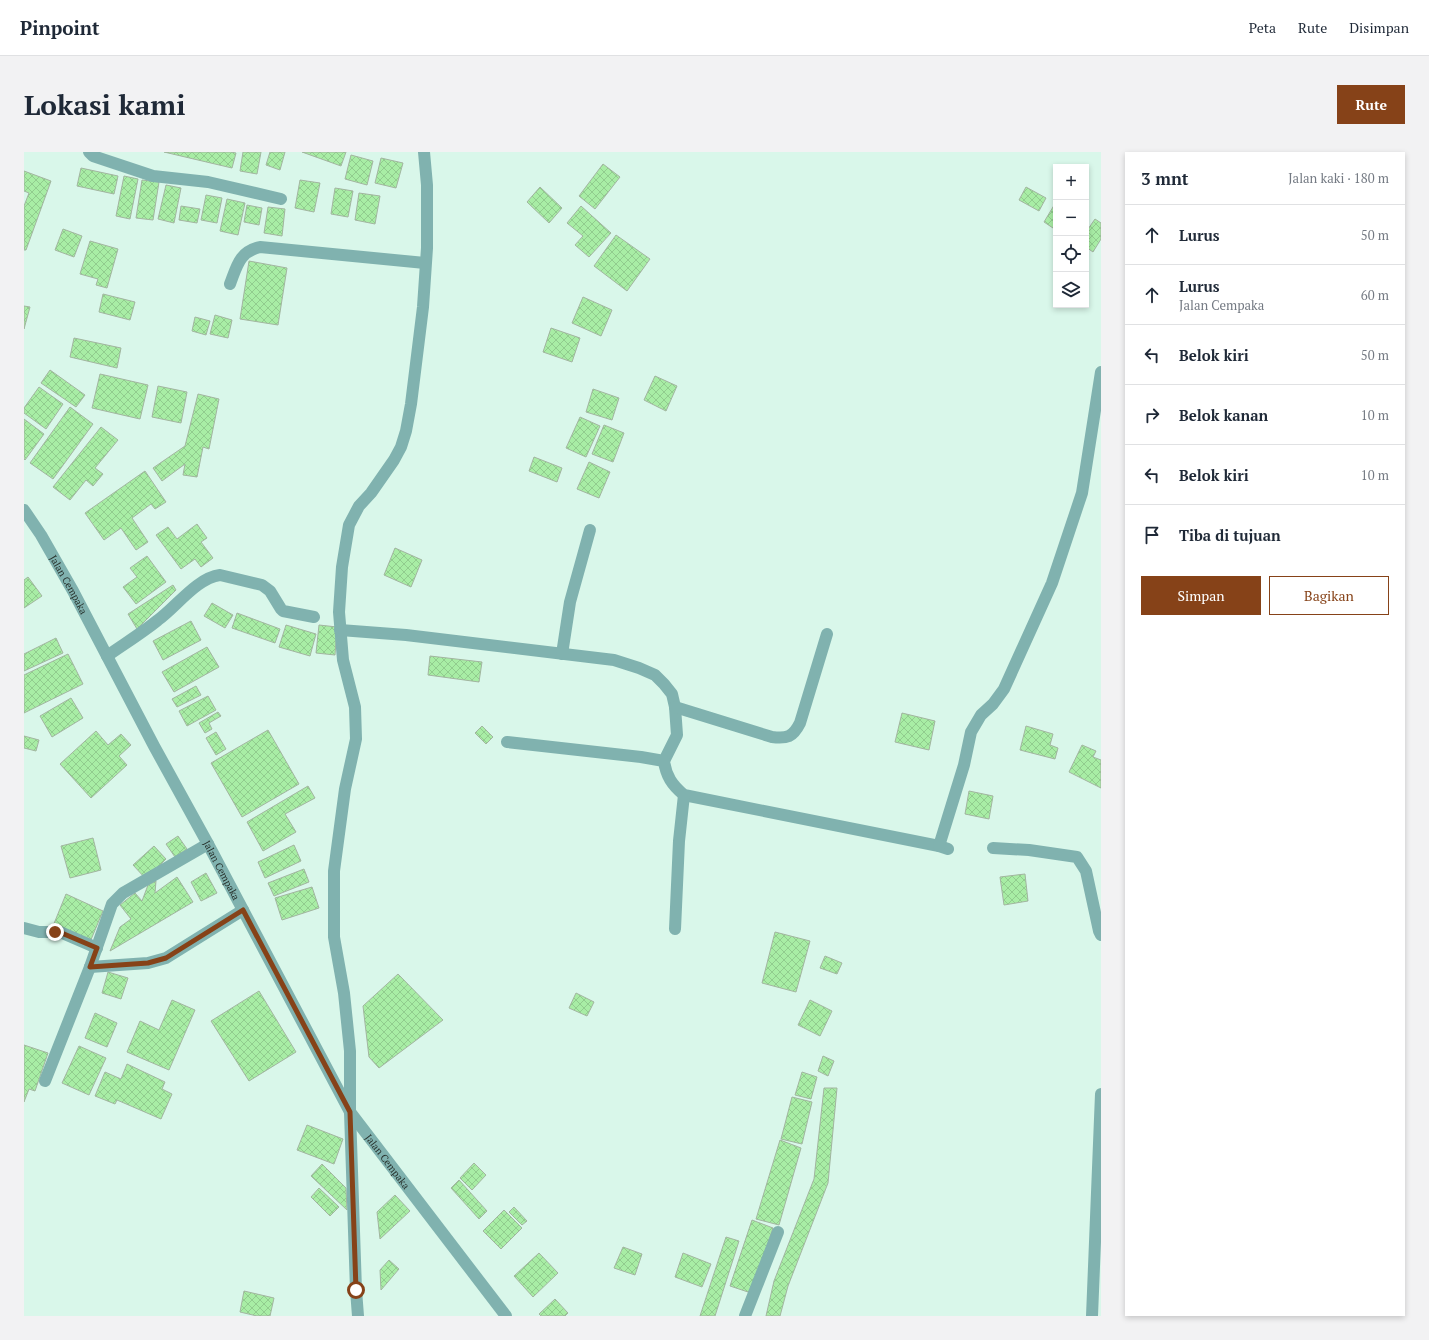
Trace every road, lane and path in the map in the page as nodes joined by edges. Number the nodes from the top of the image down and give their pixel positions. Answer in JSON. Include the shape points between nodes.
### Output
{"nodes":[{"id":1,"x":89,"y":152,"type":"edge"},
{"id":2,"x":424,"y":152,"type":"edge"},
{"id":3,"x":281,"y":199,"type":"dead end"},
{"id":4,"x":425,"y":263,"type":"junction"},
{"id":5,"x":230,"y":284,"type":"dead end"},
{"id":6,"x":1101,"y":372,"type":"edge"},
{"id":7,"x":24,"y":510,"type":"edge"},
{"id":8,"x":590,"y":530,"type":"dead end"},
{"id":9,"x":314,"y":617,"type":"dead end"},
{"id":10,"x":340,"y":630,"type":"junction"},
{"id":11,"x":827,"y":634,"type":"dead end"},
{"id":12,"x":562,"y":654,"type":"junction"},
{"id":13,"x":107,"y":656,"type":"junction"},
{"id":14,"x":675,"y":707,"type":"junction"},
{"id":15,"x":507,"y":742,"type":"dead end"},
{"id":16,"x":664,"y":761,"type":"junction"},
{"id":17,"x":684,"y":795,"type":"junction"},
{"id":18,"x":208,"y":844,"type":"junction"},
{"id":19,"x":993,"y":848,"type":"dead end"},
{"id":20,"x":243,"y":910,"type":"junction"},
{"id":21,"x":24,"y":928,"type":"edge"},
{"id":22,"x":675,"y":929,"type":"dead end"},
{"id":23,"x":1101,"y":935,"type":"edge"},
{"id":24,"x":97,"y":948,"type":"junction"},
{"id":25,"x":90,"y":967,"type":"junction"},
{"id":26,"x":45,"y":1081,"type":"dead end"},
{"id":27,"x":1101,"y":1094,"type":"edge"},
{"id":28,"x":350,"y":1112,"type":"junction"},
{"id":29,"x":778,"y":1232,"type":"dead end"},
{"id":30,"x":358,"y":1316,"type":"edge"},
{"id":31,"x":506,"y":1316,"type":"edge"},
{"id":32,"x":745,"y":1316,"type":"edge"},
{"id":33,"x":1092,"y":1316,"type":"edge"}],
"edges":[{"from":1,"to":3,"type":"street","via":[[93,156],[153,176],[208,182]]},
{"from":2,"to":4,"type":"street","via":[[427,185]]},
{"from":4,"to":5,"type":"street","via":[[260,247],[245,253],[240,259]]},
{"from":4,"to":10,"type":"street","via":[[423,307],[406,431],[394,460],[359,506],[349,525],[338,612]]},
{"from":6,"to":17,"type":"street","via":[[1082,493],[1052,583],[1004,689],[981,715],[971,732],[944,847]]},
{"from":7,"to":13,"type":"street","name":"Jalan Cempaka","via":[[41,535]]},
{"from":8,"to":12,"type":"street","via":[[570,602]]},
{"from":9,"to":13,"type":"street","via":[[283,611],[270,591],[262,585],[220,575],[214,576],[206,579],[159,620]]},
{"from":10,"to":12,"type":"street","via":[[406,635]]},
{"from":10,"to":28,"type":"street","via":[[355,707],[356,739],[345,788],[334,871],[334,937],[344,993],[350,1051]]},
{"from":11,"to":14,"type":"street","via":[[800,723],[791,736],[782,739],[772,737]]},
{"from":12,"to":14,"type":"street","via":[[614,660],[655,675],[672,694]]},
{"from":13,"to":18,"type":"street","name":"Jalan Cempaka"},
{"from":14,"to":16,"type":"street","via":[[677,735]]},
{"from":15,"to":16,"type":"street"},
{"from":16,"to":17,"type":"street","via":[[669,780]]},
{"from":17,"to":22,"type":"street"},
{"from":18,"to":20,"type":"street","name":"Jalan Cempaka"},
{"from":18,"to":24,"type":"street","via":[[123,893],[112,904]]},
{"from":19,"to":23,"type":"street","via":[[1077,857],[1086,871]]},
{"from":20,"to":25,"type":"street","via":[[166,958],[148,963]]},
{"from":20,"to":28,"type":"street","name":"Jalan Cempaka"},
{"from":21,"to":24,"type":"street","via":[[39,932],[60,932]]},
{"from":24,"to":25,"type":"street"},
{"from":25,"to":26,"type":"street"},
{"from":27,"to":33,"type":"street"},
{"from":28,"to":30,"type":"street"},
{"from":28,"to":31,"type":"street","name":"Jalan Cempaka"},
{"from":29,"to":32,"type":"street"}]}
